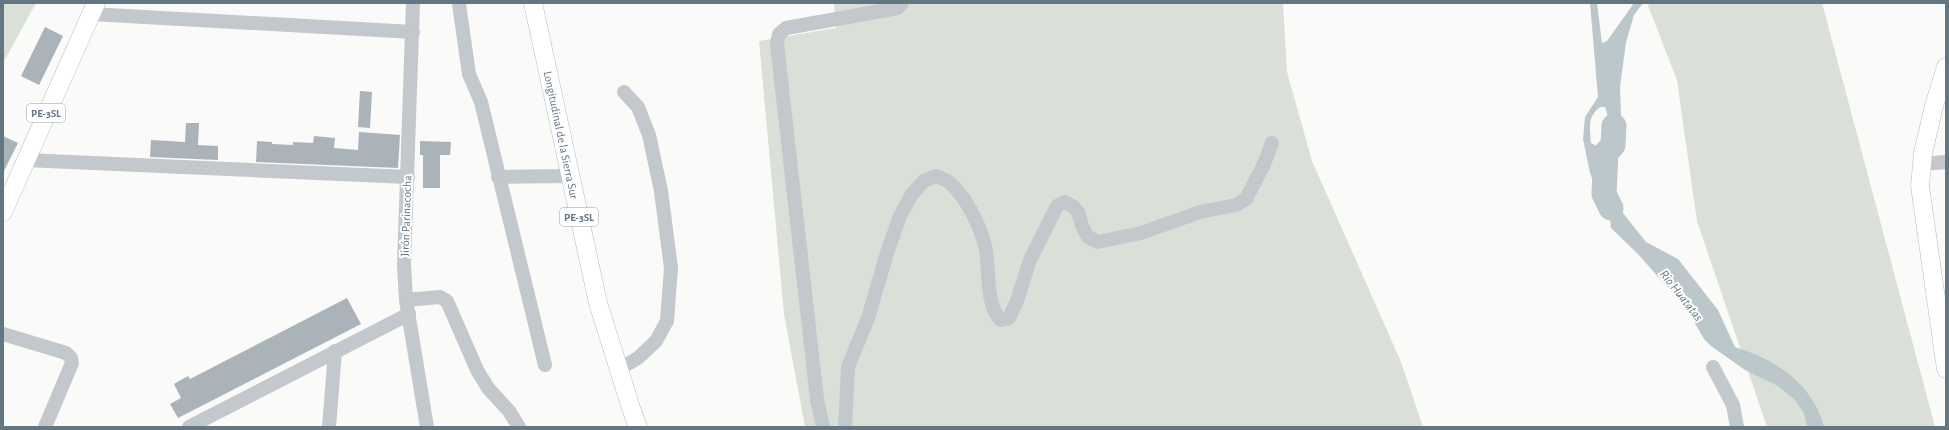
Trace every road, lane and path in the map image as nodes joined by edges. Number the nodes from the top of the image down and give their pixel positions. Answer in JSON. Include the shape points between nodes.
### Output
{"nodes":[{"id":1,"x":413,"y":3,"type":"edge"},
{"id":2,"x":533,"y":3,"type":"edge"},
{"id":3,"x":902,"y":3,"type":"edge"},
{"id":4,"x":459,"y":4,"type":"edge"},
{"id":5,"x":93,"y":8,"type":"edge"},
{"id":6,"x":413,"y":32,"type":"junction"},
{"id":7,"x":1946,"y":67,"type":"edge"},
{"id":8,"x":624,"y":92,"type":"dead end"},
{"id":9,"x":1272,"y":143,"type":"dead end"},
{"id":10,"x":25,"y":160,"type":"junction"},
{"id":11,"x":1946,"y":162,"type":"edge"},
{"id":12,"x":1922,"y":164,"type":"junction"},
{"id":13,"x":570,"y":176,"type":"junction"},
{"id":14,"x":498,"y":177,"type":"junction"},
{"id":15,"x":408,"y":178,"type":"junction"},
{"id":16,"x":3,"y":212,"type":"edge"},
{"id":17,"x":406,"y":300,"type":"junction"},
{"id":18,"x":409,"y":314,"type":"junction"},
{"id":19,"x":3,"y":334,"type":"edge"},
{"id":20,"x":335,"y":351,"type":"junction"},
{"id":21,"x":544,"y":365,"type":"dead end"},
{"id":22,"x":1713,"y":366,"type":"dead end"},
{"id":23,"x":619,"y":369,"type":"junction"},
{"id":24,"x":1946,"y":369,"type":"edge"},
{"id":25,"x":45,"y":427,"type":"edge"},
{"id":26,"x":189,"y":427,"type":"edge"},
{"id":27,"x":329,"y":427,"type":"edge"},
{"id":28,"x":427,"y":427,"type":"edge"},
{"id":29,"x":519,"y":427,"type":"edge"},
{"id":30,"x":638,"y":427,"type":"edge"},
{"id":31,"x":823,"y":427,"type":"edge"},
{"id":32,"x":845,"y":427,"type":"edge"},
{"id":33,"x":1737,"y":427,"type":"edge"}],
"edges":[{"from":1,"to":6,"type":"street","name":"Jirón Parinacocha"},
{"from":2,"to":13,"type":"main road","name":"Longitudinal de la Sierra Sur","number":"PE-3SL"},
{"from":3,"to":31,"type":"street","via":[[898,8],[786,28],[779,34],[778,44],[817,398]]},
{"from":4,"to":14,"type":"street","via":[[469,74],[481,102]]},
{"from":5,"to":6,"type":"street"},
{"from":5,"to":10,"type":"main road","number":"PE-3SL"},
{"from":6,"to":15,"type":"street","name":"Jirón Parinacocha"},
{"from":7,"to":12,"type":"main road","via":[[1934,106]]},
{"from":8,"to":23,"type":"street","via":[[638,107],[649,135],[661,191],[671,268],[667,321],[656,341],[638,358]]},
{"from":9,"to":32,"type":"street","via":[[1246,199],[1236,205],[1200,212],[1140,234],[1098,242],[1088,237],[1074,206],[1064,202],[1057,206],[1030,260],[1009,318],[1001,320],[996,316],[991,300],[985,249],[976,223],[962,196],[949,182],[936,176],[924,181],[912,194],[900,216],[886,253],[868,318],[848,367]]},
{"from":10,"to":15,"type":"street"},
{"from":10,"to":16,"type":"main road","number":"PE-3SL"},
{"from":11,"to":12,"type":"street"},
{"from":12,"to":24,"type":"main road","via":[[1920,186]]},
{"from":13,"to":14,"type":"street"},
{"from":13,"to":23,"type":"main road","name":"Longitudinal de la Sierra Sur","number":"PE-3SL","via":[[598,303]]},
{"from":14,"to":21,"type":"street"},
{"from":15,"to":17,"type":"street","name":"Jirón Parinacocha","via":[[404,264]]},
{"from":17,"to":18,"type":"street","name":"Jirón Parinacocha"},
{"from":17,"to":29,"type":"street","via":[[440,297],[448,301],[477,370]]},
{"from":18,"to":20,"type":"street"},
{"from":18,"to":28,"type":"street","name":"Jirón Parinacocha"},
{"from":19,"to":25,"type":"street","via":[[66,353],[71,358],[72,363]]},
{"from":20,"to":26,"type":"street"},
{"from":20,"to":27,"type":"street"},
{"from":22,"to":33,"type":"street","via":[[1733,405]]},
{"from":23,"to":30,"type":"main road","name":"Longitudinal de la Sierra Sur","number":"PE-3SL"}]}
